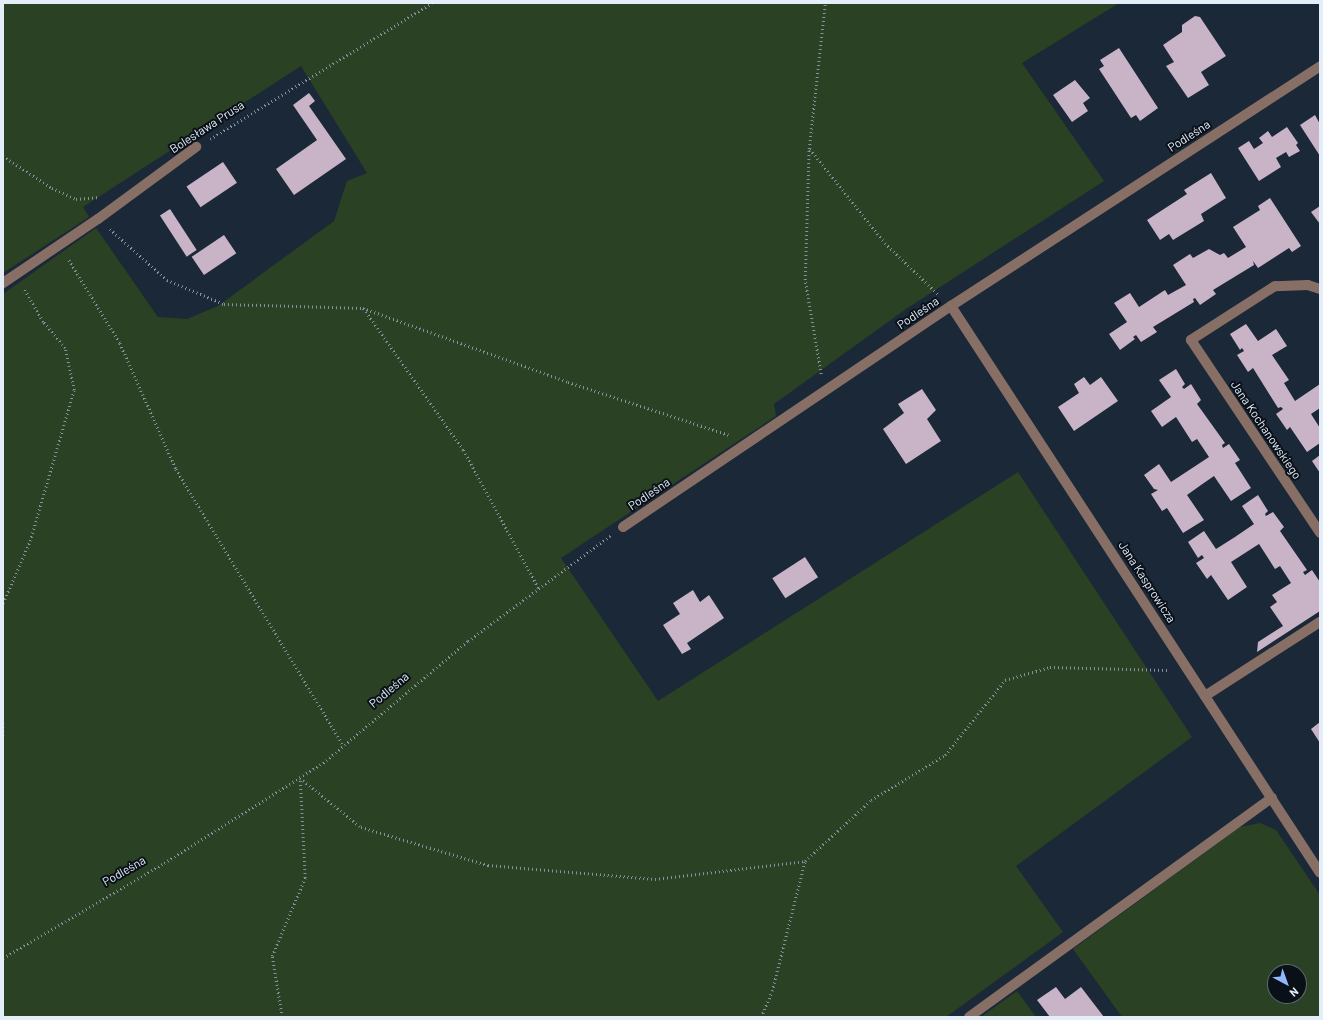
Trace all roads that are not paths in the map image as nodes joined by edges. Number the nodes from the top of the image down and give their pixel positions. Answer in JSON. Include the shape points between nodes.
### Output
{"nodes":[{"id":1,"x":1320,"y":66,"type":"edge"},
{"id":2,"x":196,"y":147,"type":"road end"},
{"id":3,"x":3,"y":283,"type":"edge"},
{"id":4,"x":1320,"y":289,"type":"edge"},
{"id":5,"x":951,"y":306,"type":"junction"},
{"id":6,"x":623,"y":527,"type":"road end"},
{"id":7,"x":1320,"y":533,"type":"edge"},
{"id":8,"x":1320,"y":622,"type":"edge"},
{"id":9,"x":1206,"y":696,"type":"junction"},
{"id":10,"x":1272,"y":798,"type":"junction"},
{"id":11,"x":1320,"y":873,"type":"edge"},
{"id":12,"x":969,"y":1017,"type":"edge"}],
"edges":[{"from":1,"to":5,"type":"street","name":"Podleśna"},
{"from":2,"to":3,"type":"street","name":"Bolesława Prusa","via":[[98,219]]},
{"from":4,"to":7,"type":"street","name":"Jana Kochanowskiego","via":[[1308,285],[1275,286],[1191,340]]},
{"from":5,"to":6,"type":"street","name":"Podleśna"},
{"from":5,"to":9,"type":"street","name":"Jana Kasprowicza"},
{"from":8,"to":9,"type":"street"},
{"from":9,"to":10,"type":"street","name":"Jana Kasprowicza"},
{"from":10,"to":11,"type":"street","name":"Jana Kasprowicza"},
{"from":10,"to":12,"type":"street"}]}
